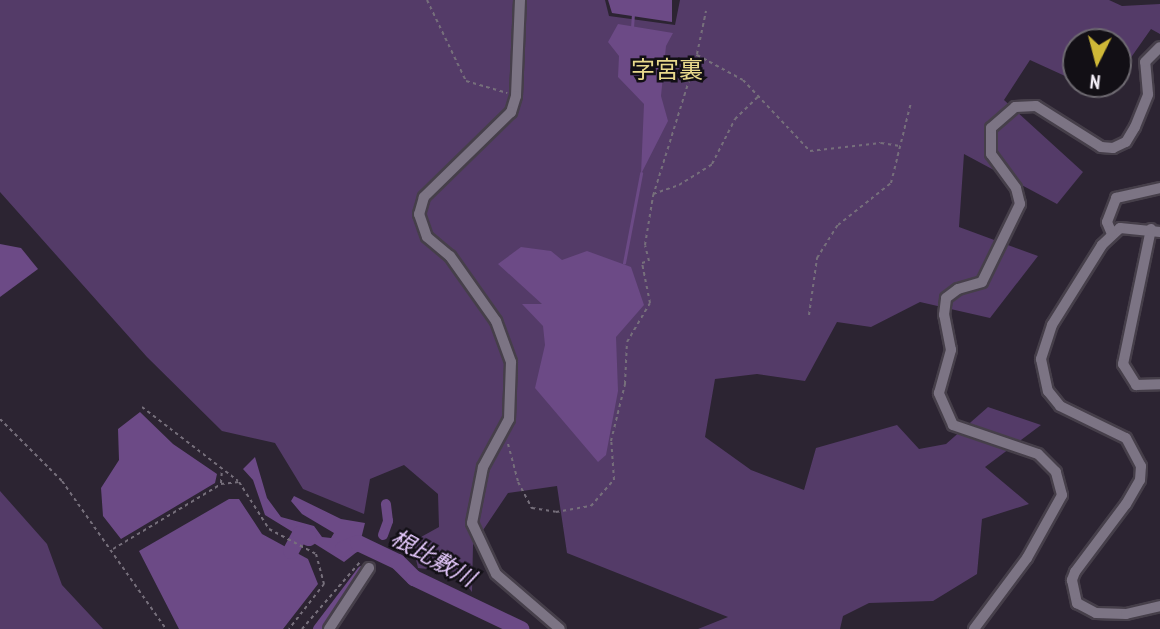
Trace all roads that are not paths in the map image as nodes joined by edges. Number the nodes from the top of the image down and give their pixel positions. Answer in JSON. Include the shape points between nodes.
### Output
{"nodes":[{"id":1,"x":520,"y":0,"type":"edge"},
{"id":2,"x":1160,"y":47,"type":"edge"},
{"id":3,"x":1160,"y":188,"type":"edge"},
{"id":4,"x":1156,"y":231,"type":"edge"},
{"id":5,"x":1112,"y":234,"type":"junction"},
{"id":6,"x":1160,"y":384,"type":"edge"},
{"id":7,"x":364,"y":565,"type":"road end"},
{"id":8,"x":1160,"y":606,"type":"edge"},
{"id":9,"x":329,"y":629,"type":"edge"},
{"id":10,"x":560,"y":629,"type":"edge"},
{"id":11,"x":974,"y":629,"type":"edge"}],
"edges":[{"from":1,"to":10,"type":"street","via":[[516,102],[418,206],[422,228],[450,256],[496,321],[509,349],[513,390],[505,430],[483,467],[472,523],[496,574]]},
{"from":2,"to":11,"type":"street","via":[[1145,61],[1148,94],[1126,142],[1101,147],[1036,106],[1015,107],[991,128],[990,154],[1017,188],[1020,204],[982,282],[946,298],[944,316],[951,350],[939,393],[953,425],[1044,458],[1056,472],[1062,495],[1027,558]]},
{"from":3,"to":5,"type":"street","via":[[1116,198],[1107,222]]},
{"from":4,"to":5,"type":"street","via":[[1130,226]]},
{"from":4,"to":6,"type":"street","via":[[1123,363],[1136,385]]},
{"from":5,"to":8,"type":"street","via":[[1052,325],[1043,344],[1042,373],[1060,406],[1126,438],[1141,466],[1140,480],[1126,504],[1075,572],[1072,580],[1077,603],[1096,613],[1126,614]]},
{"from":7,"to":9,"type":"street"}]}
